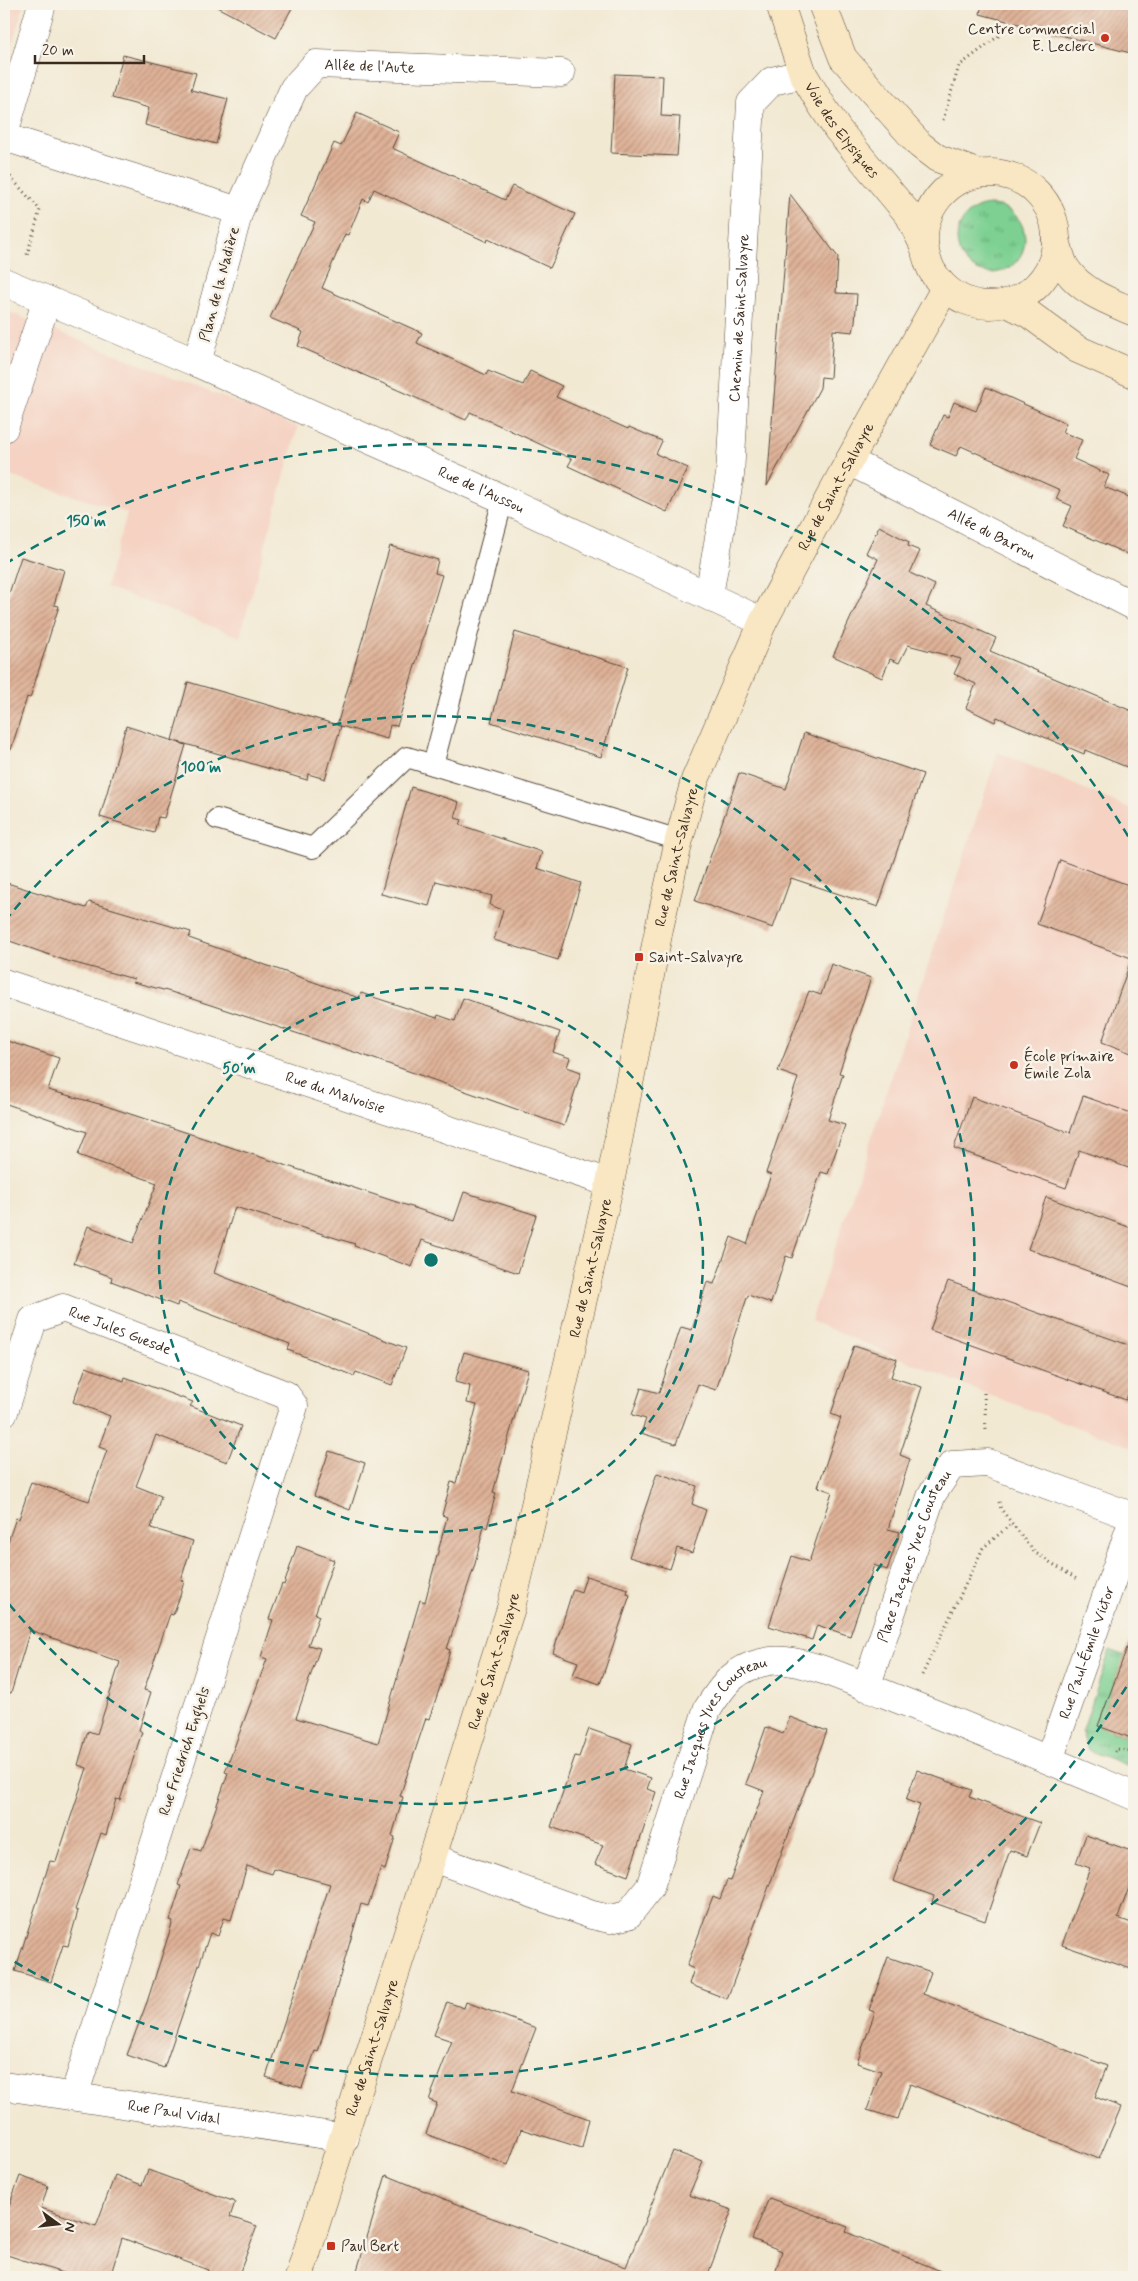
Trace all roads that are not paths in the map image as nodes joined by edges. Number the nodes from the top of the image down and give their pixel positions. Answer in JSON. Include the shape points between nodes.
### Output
{"nodes":[{"id":1,"x":42,"y":4,"type":"edge"},
{"id":2,"x":780,"y":4,"type":"edge"},
{"id":3,"x":822,"y":4,"type":"edge"},
{"id":4,"x":561,"y":73,"type":"dead end"},
{"id":5,"x":803,"y":74,"type":"junction"},
{"id":6,"x":4,"y":136,"type":"edge"},
{"id":7,"x":978,"y":173,"type":"junction"},
{"id":8,"x":239,"y":211,"type":"junction"},
{"id":9,"x":1056,"y":240,"type":"junction"},
{"id":10,"x":924,"y":246,"type":"junction"},
{"id":11,"x":10,"y":284,"type":"edge"},
{"id":12,"x":945,"y":288,"type":"junction"},
{"id":13,"x":47,"y":300,"type":"junction"},
{"id":14,"x":1007,"y":303,"type":"junction"},
{"id":15,"x":1134,"y":312,"type":"edge"},
{"id":16,"x":197,"y":363,"type":"junction"},
{"id":17,"x":1134,"y":374,"type":"edge"},
{"id":18,"x":4,"y":428,"type":"edge"},
{"id":19,"x":849,"y":461,"type":"junction"},
{"id":20,"x":503,"y":499,"type":"junction"},
{"id":21,"x":709,"y":595,"type":"junction"},
{"id":22,"x":1134,"y":606,"type":"edge"},
{"id":23,"x":763,"y":622,"type":"junction"},
{"id":24,"x":434,"y":765,"type":"junction"},
{"id":25,"x":217,"y":820,"type":"dead end"},
{"id":26,"x":679,"y":840,"type":"junction"},
{"id":27,"x":4,"y":983,"type":"edge"},
{"id":28,"x":610,"y":1183,"type":"junction"},
{"id":29,"x":294,"y":1406,"type":"joint"},
{"id":30,"x":4,"y":1412,"type":"edge"},
{"id":31,"x":1134,"y":1517,"type":"edge"},
{"id":32,"x":866,"y":1687,"type":"junction"},
{"id":33,"x":1049,"y":1760,"type":"junction"},
{"id":34,"x":1134,"y":1796,"type":"edge"},
{"id":35,"x":433,"y":1858,"type":"junction"},
{"id":36,"x":4,"y":2086,"type":"edge"},
{"id":37,"x":74,"y":2096,"type":"junction"},
{"id":38,"x":345,"y":2138,"type":"junction"},
{"id":39,"x":299,"y":2277,"type":"edge"}],
"edges":[{"from":1,"to":6,"type":"street"},
{"from":2,"to":5,"type":"street","name":"Voie des Elysiques"},
{"from":3,"to":7,"type":"street","via":[[843,58],[920,145],[937,158]]},
{"from":4,"to":8,"type":"street","name":"Allée de l'Aute","via":[[316,64],[294,88]]},
{"from":5,"to":10,"type":"street","name":"Voie des Elysiques","via":[[838,130],[910,215]]},
{"from":5,"to":21,"type":"street","name":"Chemin de Saint-Salvayre","via":[[772,81],[751,103],[730,475]]},
{"from":6,"to":8,"type":"street","name":"Plan de la Nadière"},
{"from":7,"to":9,"type":"street","via":[[1000,173],[1018,178],[1034,188],[1046,203]]},
{"from":7,"to":10,"type":"street","via":[[958,180],[943,191],[930,210],[924,228]]},
{"from":8,"to":16,"type":"street","name":"Plan de la Nadière"},
{"from":9,"to":14,"type":"street","via":[[1054,256],[1042,279],[1025,295]]},
{"from":9,"to":15,"type":"street","via":[[1066,270],[1083,286]]},
{"from":10,"to":12,"type":"street","via":[[929,264]]},
{"from":11,"to":13,"type":"street","name":"Plan de la Nadière"},
{"from":12,"to":14,"type":"street","via":[[958,297],[984,305]]},
{"from":12,"to":19,"type":"street","name":"Rue de Saint-Salvayre"},
{"from":13,"to":16,"type":"street","name":"Plan de la Nadière"},
{"from":13,"to":18,"type":"street"},
{"from":14,"to":17,"type":"street","via":[[1029,314],[1077,349]]},
{"from":16,"to":20,"type":"street","name":"Rue de l'Aussou"},
{"from":19,"to":22,"type":"street","name":"Allée du Barrou"},
{"from":19,"to":23,"type":"street","name":"Rue de Saint-Salvayre"},
{"from":20,"to":21,"type":"street","name":"Rue de l'Aussou"},
{"from":20,"to":24,"type":"lane"},
{"from":21,"to":23,"type":"street","name":"Rue de l'Aussou"},
{"from":23,"to":26,"type":"street","name":"Rue de Saint-Salvayre","via":[[696,780]]},
{"from":24,"to":25,"type":"lane","via":[[407,757],[313,848]]},
{"from":24,"to":26,"type":"lane"},
{"from":26,"to":28,"type":"street","name":"Rue de Saint-Salvayre"},
{"from":27,"to":28,"type":"street","name":"Rue du Malvoisie"},
{"from":28,"to":35,"type":"street","name":"Rue de Saint-Salvayre","via":[[511,1608]]},
{"from":29,"to":30,"type":"street","name":"Rue Jules Guesde","via":[[286,1396],[63,1308],[33,1320]]},
{"from":29,"to":37,"type":"street","name":"Rue Friedrich Enghels"},
{"from":31,"to":32,"type":"street","name":"Place Jacques Yves Cousteau","via":[[988,1463],[952,1465],[932,1494]]},
{"from":31,"to":33,"type":"street","name":"Rue Paul-Émile Victor"},
{"from":32,"to":33,"type":"street","name":"Rue Jacques Yves Cousteau"},
{"from":32,"to":35,"type":"street","name":"Rue Jacques Yves Cousteau","via":[[807,1665],[771,1660],[741,1669],[722,1686],[707,1710],[650,1887],[628,1915],[610,1920],[592,1915]]},
{"from":33,"to":34,"type":"street","name":"Rue Jacques Yves Cousteau"},
{"from":35,"to":38,"type":"street","name":"Rue de Saint-Salvayre"},
{"from":36,"to":37,"type":"street","name":"Rue Paul Vidal"},
{"from":37,"to":38,"type":"street","name":"Rue Paul Vidal"},
{"from":38,"to":39,"type":"street","name":"Rue de Saint-Salvayre"}]}
